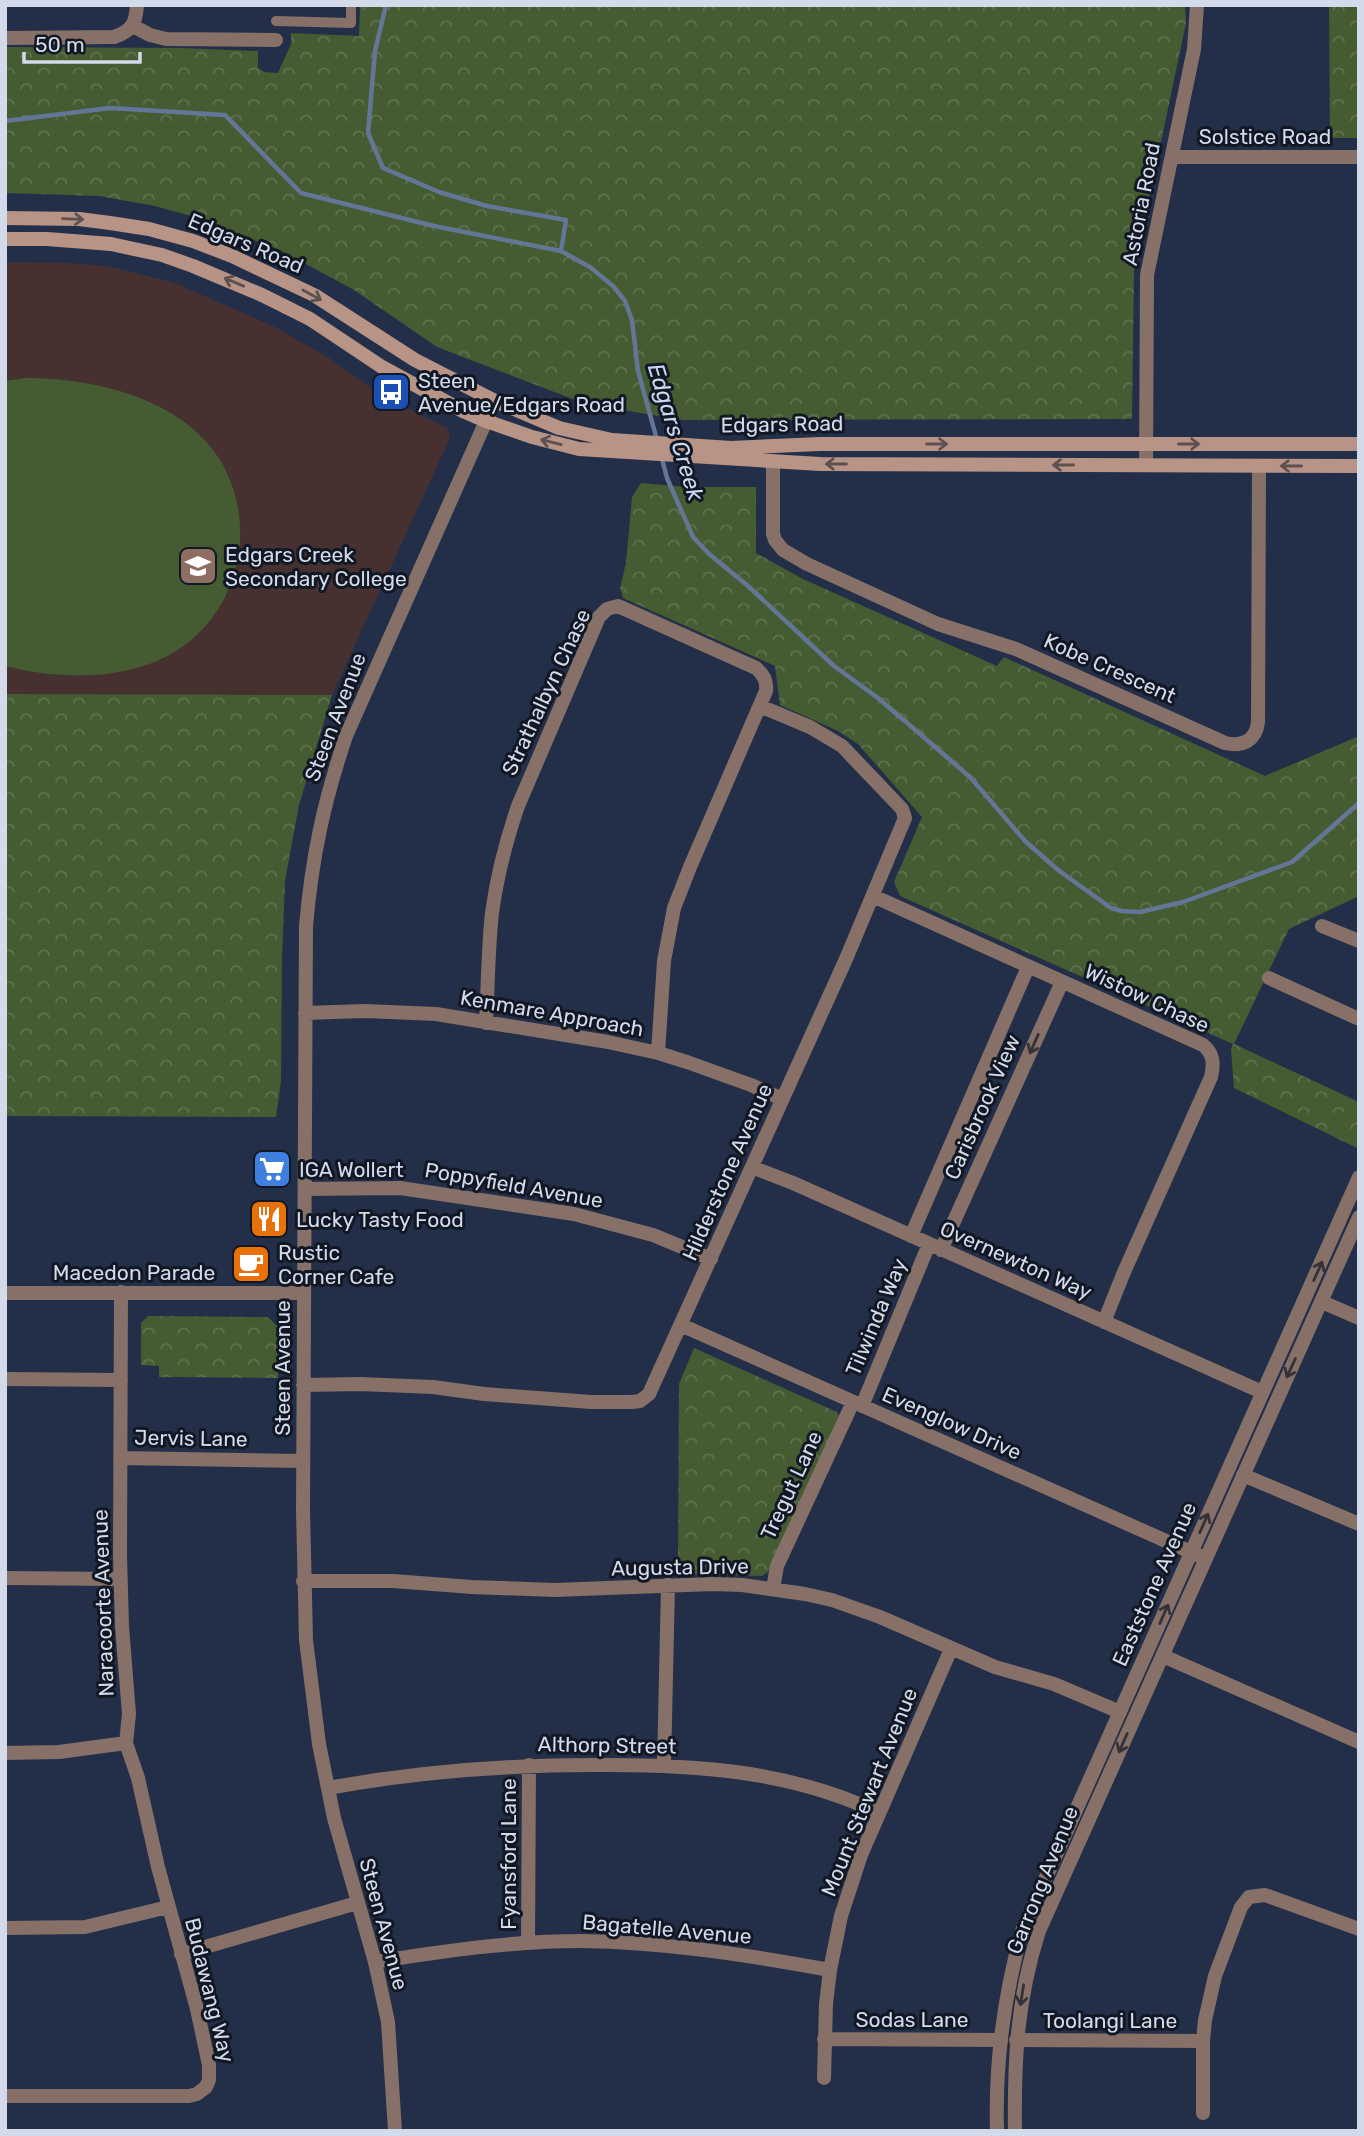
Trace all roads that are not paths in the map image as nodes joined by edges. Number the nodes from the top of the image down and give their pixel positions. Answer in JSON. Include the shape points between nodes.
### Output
{"nodes":[{"id":1,"x":136,"y":5,"type":"edge"},
{"id":2,"x":351,"y":5,"type":"edge"},
{"id":3,"x":1197,"y":5,"type":"edge"},
{"id":4,"x":276,"y":21,"type":"dead end"},
{"id":5,"x":133,"y":26,"type":"junction"},
{"id":6,"x":5,"y":38,"type":"edge"},
{"id":7,"x":276,"y":40,"type":"dead end"},
{"id":8,"x":1172,"y":157,"type":"junction"},
{"id":9,"x":1359,"y":157,"type":"edge"},
{"id":10,"x":5,"y":218,"type":"edge"},
{"id":11,"x":5,"y":239,"type":"edge"},
{"id":12,"x":495,"y":401,"type":"junction"},
{"id":13,"x":486,"y":421,"type":"junction"},
{"id":14,"x":1146,"y":444,"type":"junction"},
{"id":15,"x":1359,"y":444,"type":"edge"},
{"id":16,"x":615,"y":446,"type":"junction"},
{"id":17,"x":701,"y":452,"type":"junction"},
{"id":18,"x":773,"y":461,"type":"junction"},
{"id":19,"x":1146,"y":465,"type":"junction"},
{"id":20,"x":1259,"y":466,"type":"junction"},
{"id":21,"x":1359,"y":466,"type":"edge"},
{"id":22,"x":760,"y":706,"type":"junction"},
{"id":23,"x":873,"y":896,"type":"junction"},
{"id":24,"x":1322,"y":926,"type":"dead end"},
{"id":25,"x":1359,"y":941,"type":"edge"},
{"id":26,"x":1028,"y":967,"type":"junction"},
{"id":27,"x":1269,"y":978,"type":"dead end"},
{"id":28,"x":1062,"y":982,"type":"junction"},
{"id":29,"x":305,"y":1013,"type":"junction"},
{"id":30,"x":1359,"y":1019,"type":"edge"},
{"id":31,"x":486,"y":1023,"type":"junction"},
{"id":32,"x":659,"y":1053,"type":"junction"},
{"id":33,"x":782,"y":1099,"type":"junction"},
{"id":34,"x":752,"y":1167,"type":"junction"},
{"id":35,"x":1359,"y":1177,"type":"edge"},
{"id":36,"x":305,"y":1189,"type":"junction"},
{"id":37,"x":1359,"y":1217,"type":"edge"},
{"id":38,"x":911,"y":1236,"type":"junction"},
{"id":39,"x":935,"y":1247,"type":"junction"},
{"id":40,"x":710,"y":1259,"type":"junction"},
{"id":41,"x":121,"y":1292,"type":"junction"},
{"id":42,"x":5,"y":1293,"type":"edge"},
{"id":43,"x":304,"y":1293,"type":"junction"},
{"id":44,"x":1307,"y":1295,"type":"junction"},
{"id":45,"x":1322,"y":1302,"type":"junction"},
{"id":46,"x":1359,"y":1318,"type":"edge"},
{"id":47,"x":1104,"y":1322,"type":"junction"},
{"id":48,"x":681,"y":1325,"type":"junction"},
{"id":49,"x":5,"y":1379,"type":"edge"},
{"id":50,"x":121,"y":1380,"type":"junction"},
{"id":51,"x":303,"y":1385,"type":"junction"},
{"id":52,"x":1262,"y":1392,"type":"junction"},
{"id":53,"x":1277,"y":1399,"type":"junction"},
{"id":54,"x":857,"y":1404,"type":"junction"},
{"id":55,"x":120,"y":1458,"type":"junction"},
{"id":56,"x":303,"y":1461,"type":"junction"},
{"id":57,"x":1228,"y":1468,"type":"junction"},
{"id":58,"x":1243,"y":1475,"type":"junction"},
{"id":59,"x":1359,"y":1524,"type":"edge"},
{"id":60,"x":1191,"y":1552,"type":"junction"},
{"id":61,"x":1206,"y":1559,"type":"junction"},
{"id":62,"x":5,"y":1578,"type":"edge"},
{"id":63,"x":120,"y":1579,"type":"junction"},
{"id":64,"x":303,"y":1581,"type":"junction"},
{"id":65,"x":668,"y":1585,"type":"junction"},
{"id":66,"x":773,"y":1589,"type":"junction"},
{"id":67,"x":951,"y":1648,"type":"junction"},
{"id":68,"x":1148,"y":1649,"type":"junction"},
{"id":69,"x":1163,"y":1656,"type":"junction"},
{"id":70,"x":1120,"y":1712,"type":"junction"},
{"id":71,"x":1134,"y":1719,"type":"junction"},
{"id":72,"x":126,"y":1742,"type":"junction"},
{"id":73,"x":1359,"y":1742,"type":"edge"},
{"id":74,"x":5,"y":1753,"type":"edge"},
{"id":75,"x":529,"y":1765,"type":"junction"},
{"id":76,"x":664,"y":1766,"type":"junction"},
{"id":77,"x":1110,"y":1773,"type":"joint"},
{"id":78,"x":328,"y":1788,"type":"junction"},
{"id":79,"x":879,"y":1813,"type":"junction"},
{"id":80,"x":357,"y":1903,"type":"junction"},
{"id":81,"x":168,"y":1906,"type":"junction"},
{"id":82,"x":5,"y":1928,"type":"edge"},
{"id":83,"x":1359,"y":1929,"type":"edge"},
{"id":84,"x":528,"y":1943,"type":"junction"},
{"id":85,"x":181,"y":1954,"type":"junction"},
{"id":86,"x":375,"y":1962,"type":"junction"},
{"id":87,"x":830,"y":1970,"type":"junction"},
{"id":88,"x":824,"y":2039,"type":"junction"},
{"id":89,"x":1001,"y":2040,"type":"junction"},
{"id":90,"x":1016,"y":2040,"type":"junction"},
{"id":91,"x":1203,"y":2041,"type":"junction"},
{"id":92,"x":824,"y":2078,"type":"dead end"},
{"id":93,"x":5,"y":2096,"type":"edge"},
{"id":94,"x":1203,"y":2113,"type":"dead end"},
{"id":95,"x":395,"y":2131,"type":"edge"},
{"id":96,"x":997,"y":2131,"type":"edge"},
{"id":97,"x":1015,"y":2131,"type":"edge"}],
"edges":[{"from":1,"to":5,"type":"street"},
{"from":2,"to":4,"type":"street","via":[[351,23]]},
{"from":3,"to":8,"type":"street","name":"Astoria Road","via":[[1194,49]]},
{"from":5,"to":6,"type":"street","via":[[114,37]]},
{"from":5,"to":7,"type":"street","via":[[166,39]]},
{"from":8,"to":9,"type":"street","name":"Solstice Road"},
{"from":8,"to":14,"type":"street","name":"Astoria Road","via":[[1147,275]]},
{"from":10,"to":12,"type":"main road","name":"Edgars Road","one_way":true,"via":[[79,219],[193,241],[314,295],[415,360]]},
{"from":13,"to":11,"type":"main road","name":"Edgars Road","one_way":true,"via":[[403,380],[292,309],[193,266],[111,244]]},
{"from":12,"to":13,"type":"street","name":"Steen Avenue"},
{"from":12,"to":16,"type":"main road","name":"Edgars Road"},
{"from":16,"to":13,"type":"main road","name":"Edgars Road","one_way":true,"via":[[579,449]]},
{"from":13,"to":29,"type":"street","name":"Steen Avenue","via":[[355,714],[330,781],[310,881]]},
{"from":14,"to":15,"type":"main road","name":"Edgars Road","one_way":true},
{"from":17,"to":14,"type":"main road","name":"Edgars Road","one_way":true,"via":[[820,444]]},
{"from":14,"to":19,"type":"street","name":"Astoria Road"},
{"from":16,"to":17,"type":"main road","name":"Edgars Road"},
{"from":17,"to":18,"type":"main road","name":"Edgars Road"},
{"from":19,"to":18,"type":"main road","name":"Edgars Road","one_way":true},
{"from":18,"to":20,"type":"street","name":"Kobe Crescent","via":[[773,534],[783,550],[938,624],[1016,649],[1234,745],[1254,736],[1258,722]]},
{"from":19,"to":20,"type":"main road","name":"Edgars Road"},
{"from":21,"to":20,"type":"main road","name":"Edgars Road","one_way":true},
{"from":22,"to":23,"type":"street","name":"Hilderstone Avenue","via":[[842,746],[905,814]]},
{"from":22,"to":31,"type":"street","name":"Strathalbyn Chase","via":[[767,684],[756,668],[624,608],[602,612],[508,836],[492,913]]},
{"from":22,"to":32,"type":"street","name":"Strathalbyn Chase","via":[[674,908],[664,961]]},
{"from":23,"to":26,"type":"street","name":"Wistow Chase"},
{"from":23,"to":33,"type":"street","name":"Hilderstone Avenue"},
{"from":24,"to":25,"type":"street"},
{"from":26,"to":28,"type":"street","name":"Wistow Chase"},
{"from":26,"to":38,"type":"street","name":"Carisbrook View"},
{"from":27,"to":30,"type":"street"},
{"from":28,"to":39,"type":"street","name":"Carisbrook View","one_way":true},
{"from":28,"to":47,"type":"street","name":"Wistow Chase","via":[[1203,1045],[1213,1061],[1211,1077]]},
{"from":29,"to":31,"type":"street","name":"Kenmare Approach","via":[[404,1012]]},
{"from":29,"to":36,"type":"street","name":"Steen Avenue"},
{"from":31,"to":32,"type":"street","name":"Kenmare Approach"},
{"from":32,"to":33,"type":"street","name":"Kenmare Approach"},
{"from":33,"to":34,"type":"street","name":"Hilderstone Avenue"},
{"from":34,"to":38,"type":"street","name":"Overnewton Way"},
{"from":34,"to":40,"type":"street","name":"Hilderstone Avenue"},
{"from":44,"to":35,"type":"street","name":"Eaststone Avenue","one_way":true},
{"from":36,"to":40,"type":"street","name":"Poppyfield Avenue","via":[[400,1188],[574,1214],[653,1235]]},
{"from":36,"to":43,"type":"street","name":"Steen Avenue"},
{"from":37,"to":45,"type":"street","name":"Eaststone Avenue"},
{"from":38,"to":39,"type":"street","name":"Overnewton Way"},
{"from":39,"to":47,"type":"street","name":"Overnewton Way"},
{"from":39,"to":54,"type":"street","name":"Tilwinda Way"},
{"from":40,"to":48,"type":"street","name":"Hilderstone Avenue"},
{"from":41,"to":42,"type":"street","name":"Macedon Parade"},
{"from":41,"to":43,"type":"street","name":"Macedon Parade"},
{"from":41,"to":50,"type":"street","name":"Naracoorte Avenue"},
{"from":43,"to":51,"type":"street","name":"Steen Avenue"},
{"from":44,"to":45,"type":"street"},
{"from":44,"to":52,"type":"street","name":"Eaststone Avenue"},
{"from":45,"to":46,"type":"street"},
{"from":45,"to":53,"type":"street","name":"Eaststone Avenue","one_way":true},
{"from":47,"to":52,"type":"street","name":"Overnewton Way"},
{"from":48,"to":51,"type":"street","name":"Hilderstone Avenue","via":[[649,1394],[639,1401],[552,1400],[421,1386]]},
{"from":48,"to":54,"type":"street","name":"Evenglow Drive"},
{"from":49,"to":50,"type":"street"},
{"from":50,"to":55,"type":"street","name":"Naracoorte Avenue"},
{"from":51,"to":56,"type":"street","name":"Steen Avenue"},
{"from":52,"to":53,"type":"street","name":"Overnewton Way"},
{"from":52,"to":57,"type":"street","name":"Eaststone Avenue"},
{"from":53,"to":58,"type":"street","name":"Eaststone Avenue"},
{"from":54,"to":60,"type":"street","name":"Evenglow Drive"},
{"from":54,"to":66,"type":"street","name":"Tregut Lane","via":[[777,1566]]},
{"from":55,"to":56,"type":"street","name":"Jervis Lane"},
{"from":55,"to":63,"type":"street","name":"Naracoorte Avenue"},
{"from":56,"to":64,"type":"street","name":"Steen Avenue"},
{"from":57,"to":58,"type":"street"},
{"from":60,"to":57,"type":"street","name":"Eaststone Avenue","one_way":true},
{"from":58,"to":59,"type":"street"},
{"from":58,"to":61,"type":"street","name":"Eaststone Avenue"},
{"from":60,"to":61,"type":"street","name":"Evenglow Drive"},
{"from":68,"to":60,"type":"street","name":"Eaststone Avenue","one_way":true},
{"from":61,"to":69,"type":"street","name":"Eaststone Avenue"},
{"from":62,"to":63,"type":"street"},
{"from":63,"to":72,"type":"street","name":"Naracoorte Avenue","via":[[129,1704]]},
{"from":64,"to":65,"type":"street","name":"Augusta Drive","via":[[393,1581],[534,1590]]},
{"from":64,"to":78,"type":"street","name":"Steen Avenue","via":[[312,1696]]},
{"from":65,"to":66,"type":"street","name":"Augusta Drive"},
{"from":65,"to":76,"type":"street"},
{"from":66,"to":67,"type":"street","name":"Augusta Drive","via":[[832,1600]]},
{"from":67,"to":70,"type":"street","name":"Augusta Drive"},
{"from":67,"to":79,"type":"street","name":"Mount Stewart Avenue"},
{"from":68,"to":69,"type":"street"},
{"from":68,"to":70,"type":"street","name":"Eaststone Avenue"},
{"from":69,"to":71,"type":"street","name":"Eaststone Avenue"},
{"from":69,"to":73,"type":"street"},
{"from":70,"to":71,"type":"street","name":"Augusta Drive"},
{"from":70,"to":89,"type":"street","name":"Eaststone Avenue","via":[[1022,1931]]},
{"from":71,"to":77,"type":"street","name":"Eaststone Avenue","one_way":true},
{"from":72,"to":74,"type":"street","via":[[58,1752]]},
{"from":72,"to":81,"type":"street","name":"Naracoorte Avenue"},
{"from":75,"to":76,"type":"street","name":"Althorp Street"},
{"from":75,"to":78,"type":"street","name":"Althorp Street","via":[[401,1776]]},
{"from":75,"to":84,"type":"street","name":"Fyansford Lane"},
{"from":76,"to":79,"type":"street","name":"Althorp Street","via":[[755,1773],[835,1794]]},
{"from":77,"to":90,"type":"street","name":"Garrong Avenue","one_way":true,"via":[[1039,1931],[1023,1985]]},
{"from":78,"to":80,"type":"street","name":"Steen Avenue"},
{"from":79,"to":87,"type":"street","name":"Mount Stewart Avenue","via":[[850,1886]]},
{"from":80,"to":85,"type":"street"},
{"from":80,"to":86,"type":"street","name":"Steen Avenue"},
{"from":81,"to":82,"type":"street","name":"Budawang Way","via":[[85,1927]]},
{"from":81,"to":85,"type":"street","name":"Budawang Way"},
{"from":83,"to":91,"type":"street","via":[[1273,1897],[1249,1897],[1223,1951]]},
{"from":84,"to":86,"type":"street","name":"Bagatelle Avenue"},
{"from":84,"to":87,"type":"street","name":"Bagatelle Avenue","via":[[650,1944]]},
{"from":85,"to":93,"type":"street","name":"Budawang Way","via":[[209,2065],[209,2080],[202,2092],[172,2097]]},
{"from":86,"to":95,"type":"street","name":"Steen Avenue","via":[[388,2022]]},
{"from":87,"to":88,"type":"street","name":"Mount Stewart Avenue"},
{"from":88,"to":89,"type":"street","name":"Sodas Lane"},
{"from":88,"to":92,"type":"street","name":"Mount Stewart Avenue"},
{"from":89,"to":96,"type":"street"},
{"from":90,"to":91,"type":"street","name":"Toolangi Lane"},
{"from":90,"to":97,"type":"street","name":"Garrong Avenue"},
{"from":91,"to":94,"type":"street"}]}
